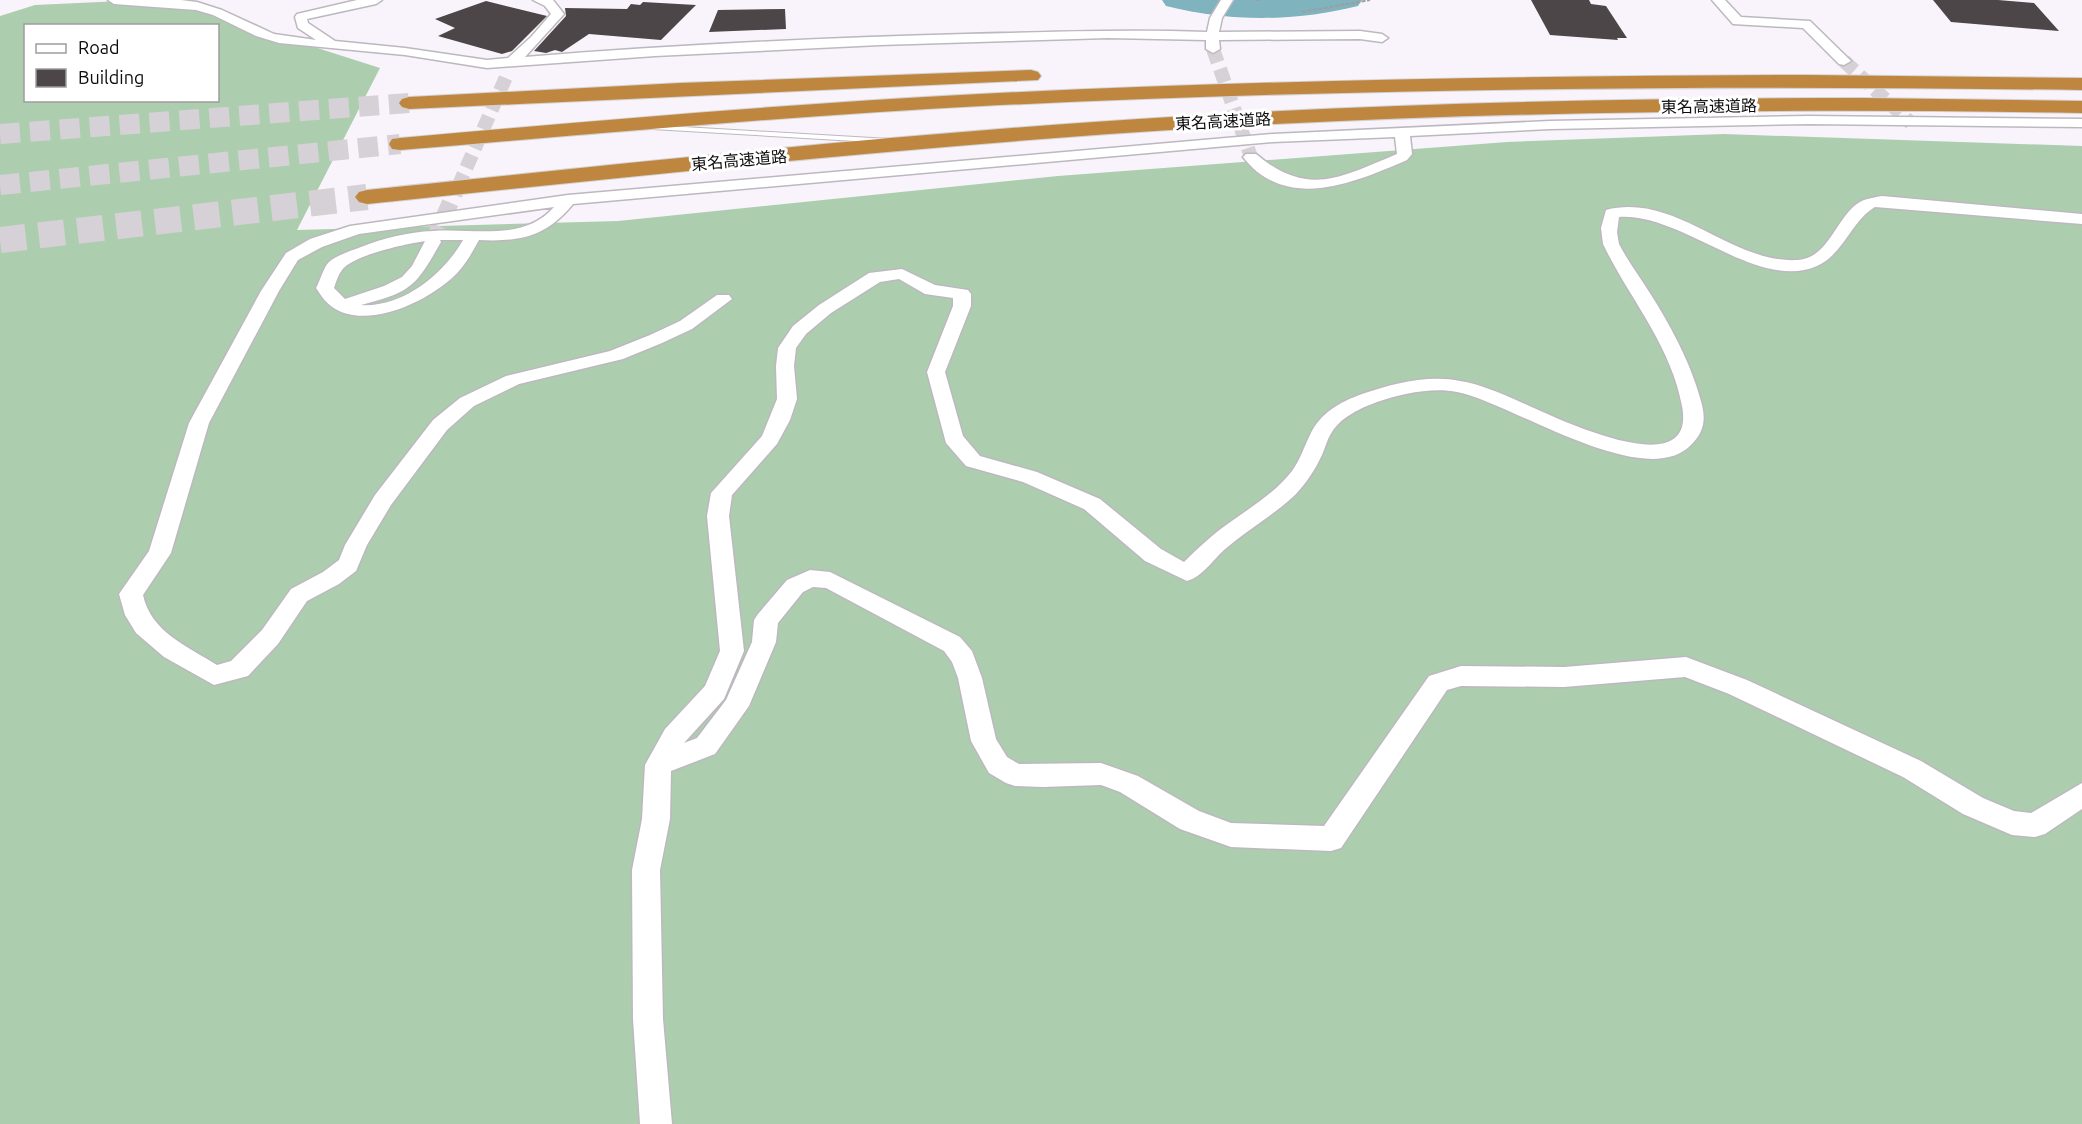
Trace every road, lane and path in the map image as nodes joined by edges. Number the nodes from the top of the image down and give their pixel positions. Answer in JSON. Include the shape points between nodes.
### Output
{"nodes":[{"id":1,"x":114,"y":0,"type":"edge"},
{"id":2,"x":376,"y":0,"type":"edge"},
{"id":3,"x":539,"y":0,"type":"edge"},
{"id":4,"x":1370,"y":0,"type":"edge"},
{"id":5,"x":1718,"y":0,"type":"edge"},
{"id":6,"x":1223,"y":5,"type":"edge"},
{"id":7,"x":1302,"y":12,"type":"dead end"},
{"id":8,"x":1279,"y":35,"type":"junction"},
{"id":9,"x":1213,"y":43,"type":"junction"},
{"id":10,"x":340,"y":46,"type":"junction"},
{"id":11,"x":1347,"y":49,"type":"dead end"},
{"id":12,"x":1367,"y":50,"type":"dead end"},
{"id":13,"x":1844,"y":61,"type":"tunnel mouth"},
{"id":14,"x":512,"y":62,"type":"junction"},
{"id":15,"x":1193,"y":72,"type":"dead end"},
{"id":16,"x":1053,"y":75,"type":"dead end"},
{"id":17,"x":506,"y":76,"type":"tunnel mouth"},
{"id":18,"x":2082,"y":83,"type":"edge"},
{"id":19,"x":409,"y":103,"type":"tunnel mouth"},
{"id":20,"x":2082,"y":107,"type":"edge"},
{"id":21,"x":2082,"y":123,"type":"edge"},
{"id":22,"x":624,"y":125,"type":"junction"},
{"id":23,"x":1401,"y":132,"type":"junction"},
{"id":24,"x":932,"y":143,"type":"junction"},
{"id":25,"x":400,"y":144,"type":"tunnel mouth"},
{"id":26,"x":1251,"y":157,"type":"tunnel mouth"},
{"id":27,"x":367,"y":197,"type":"tunnel mouth"},
{"id":28,"x":568,"y":200,"type":"junction"},
{"id":29,"x":2082,"y":219,"type":"edge"},
{"id":30,"x":474,"y":235,"type":"junction"},
{"id":31,"x":433,"y":242,"type":"tunnel mouth"},
{"id":32,"x":723,"y":299,"type":"dead end"},
{"id":33,"x":340,"y":304,"type":"junction"},
{"id":34,"x":658,"y":765,"type":"junction"},
{"id":35,"x":2082,"y":795,"type":"edge"},
{"id":36,"x":656,"y":1124,"type":"edge"}],
"edges":[{"from":1,"to":10,"type":"street","via":[[193,4],[278,39]]},
{"from":2,"to":10,"type":"street","via":[[302,17],[307,30]]},
{"from":3,"to":14,"type":"street","via":[[549,3],[558,14]]},
{"from":4,"to":7,"type":"path"},
{"from":5,"to":13,"type":"street","via":[[1737,21],[1806,24]]},
{"from":6,"to":9,"type":"street"},
{"from":8,"to":9,"type":"street"},
{"from":8,"to":11,"type":"street"},
{"from":8,"to":12,"type":"street","via":[[1360,35],[1384,44]]},
{"from":9,"to":14,"type":"street","via":[[1093,34],[655,50]]},
{"from":10,"to":14,"type":"street","via":[[407,51],[465,64]]},
{"from":14,"to":17,"type":"street"},
{"from":15,"to":18,"type":"highway","name":"東名高速道路","via":[[1857,74]]},
{"from":16,"to":19,"type":"highway","via":[[796,83]]},
{"from":18,"to":22,"type":"highway","name":"東名高速道路","via":[[1743,82],[1295,88],[977,100]]},
{"from":20,"to":24,"type":"highway","name":"東名高速道路","via":[[1536,108],[1197,122]]},
{"from":21,"to":23,"type":"street","via":[[1809,120]]},
{"from":22,"to":24,"type":"lane"},
{"from":22,"to":25,"type":"highway","name":"東名高速道路"},
{"from":23,"to":26,"type":"street","via":[[1405,154],[1402,157],[1329,183],[1289,183],[1274,177]]},
{"from":23,"to":28,"type":"street","via":[[1231,141]]},
{"from":24,"to":27,"type":"highway","name":"東名高速道路"},
{"from":28,"to":30,"type":"street","via":[[552,220],[530,231]]},
{"from":28,"to":32,"type":"street","via":[[356,229],[316,243],[292,257],[199,423],[160,553],[131,594],[136,616],[148,630],[214,675],[239,669],[270,637],[299,595],[348,565],[383,500],[440,425],[467,402],[513,380],[636,347],[686,324]]},
{"from":29,"to":34,"type":"street","via":[[1882,201],[1868,204],[1820,258],[1800,266],[1749,258],[1646,213],[1612,213],[1610,242],[1650,307],[1692,400],[1695,421],[1692,433],[1682,444],[1660,453],[1628,449],[1578,434],[1459,386],[1393,391],[1344,410],[1328,421],[1303,471],[1287,490],[1218,542],[1187,573],[1153,555],[1092,504],[1030,477],[973,461],[953,438],[936,372],[962,306],[962,294],[931,290],[902,274],[874,277],[799,330],[787,348],[787,399],[780,420],[770,440],[722,493],[718,516],[732,651],[716,692],[674,737]]},
{"from":30,"to":33,"type":"street","via":[[452,269],[421,294],[401,303],[362,311]]},
{"from":30,"to":33,"type":"street","via":[[408,238],[345,260],[335,266],[325,288]]},
{"from":31,"to":33,"type":"street","via":[[421,267],[404,282],[364,299]]},
{"from":34,"to":35,"type":"street","via":[[706,746],[736,706],[764,642],[766,620],[795,586],[810,578],[830,580],[952,644],[963,658],[984,741],[998,765],[1015,775],[1101,774],[1129,784],[1190,820],[1231,836],[1331,839],[1438,683],[1461,676],[1564,677],[1686,667],[1738,687],[1902,764],[1973,806],[2012,823],[2035,825]]},
{"from":34,"to":36,"type":"street","via":[[656,819],[646,870],[648,1019]]}]}
